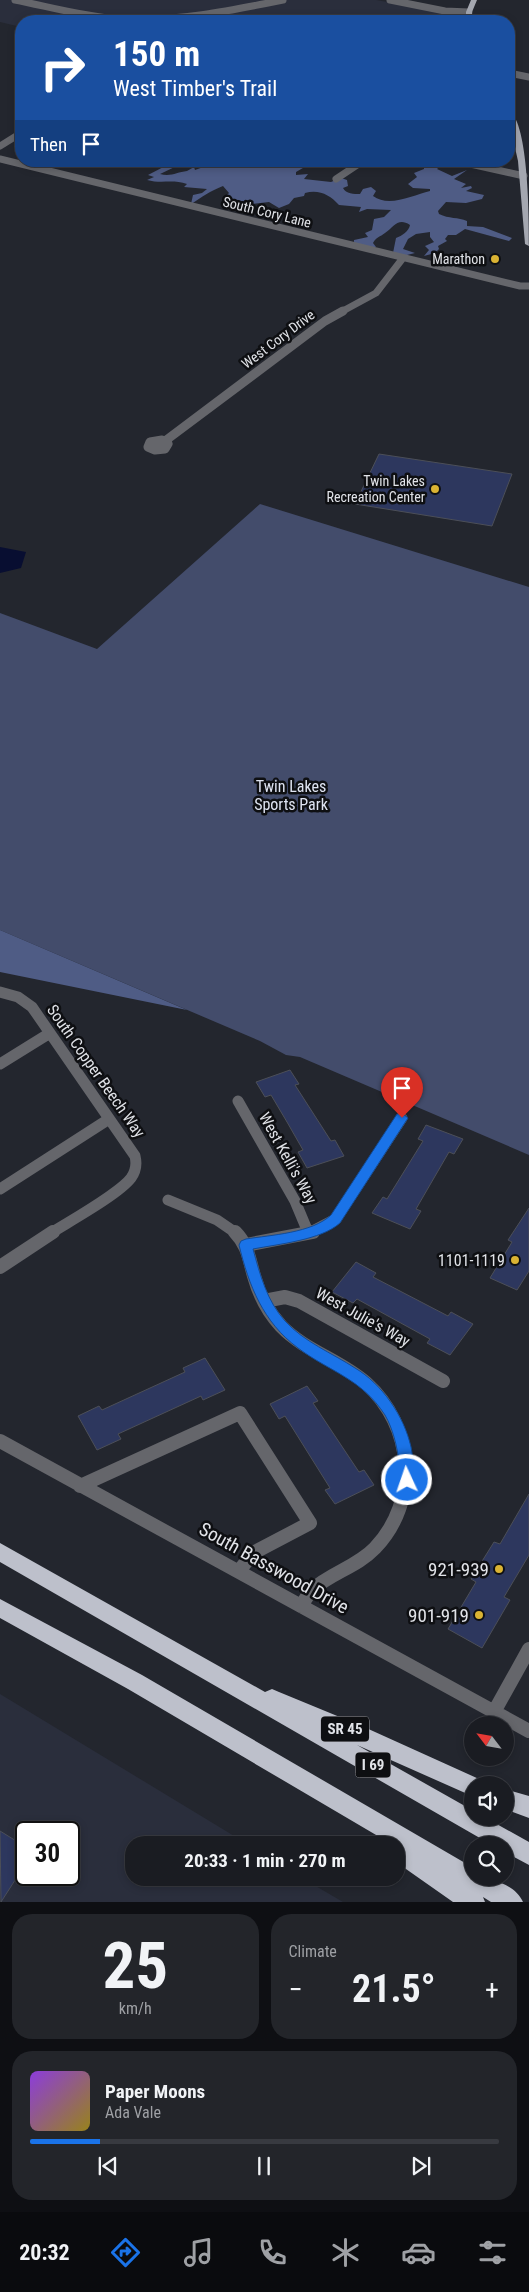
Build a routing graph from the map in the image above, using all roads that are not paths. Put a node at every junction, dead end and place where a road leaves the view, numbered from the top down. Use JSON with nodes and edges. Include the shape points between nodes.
{"nodes":[{"id":1,"x":15,"y":0,"type":"edge"},
{"id":2,"x":283,"y":0,"type":"edge"},
{"id":3,"x":390,"y":0,"type":"edge"},
{"id":4,"x":474,"y":0,"type":"edge"},
{"id":5,"x":469,"y":12,"type":"joint"},
{"id":6,"x":91,"y":15,"type":"edge"},
{"id":7,"x":205,"y":15,"type":"edge"},
{"id":8,"x":515,"y":74,"type":"edge"},
{"id":9,"x":529,"y":77,"type":"edge"},
{"id":10,"x":515,"y":133,"type":"edge"},
{"id":11,"x":15,"y":137,"type":"edge"},
{"id":12,"x":0,"y":146,"type":"edge"},
{"id":13,"x":0,"y":159,"type":"edge"},
{"id":14,"x":15,"y":163,"type":"edge"},
{"id":15,"x":33,"y":167,"type":"edge"},
{"id":16,"x":354,"y":167,"type":"edge"},
{"id":17,"x":484,"y":167,"type":"edge"},
{"id":18,"x":524,"y":176,"type":"junction"},
{"id":19,"x":336,"y":179,"type":"dead end"},
{"id":20,"x":529,"y":244,"type":"edge"},
{"id":21,"x":403,"y":258,"type":"junction"},
{"id":22,"x":529,"y":286,"type":"edge"},
{"id":23,"x":165,"y":441,"type":"dead end"},
{"id":24,"x":0,"y":992,"type":"edge"},
{"id":25,"x":50,"y":1033,"type":"junction"},
{"id":26,"x":0,"y":1064,"type":"edge"},
{"id":27,"x":238,"y":1102,"type":"dead end"},
{"id":28,"x":402,"y":1118,"type":"dead end"},
{"id":29,"x":109,"y":1119,"type":"junction"},
{"id":30,"x":0,"y":1188,"type":"edge"},
{"id":31,"x":168,"y":1200,"type":"dead end"},
{"id":32,"x":308,"y":1232,"type":"junction"},
{"id":33,"x":246,"y":1245,"type":"junction"},
{"id":34,"x":0,"y":1267,"type":"edge"},
{"id":35,"x":264,"y":1301,"type":"junction"},
{"id":36,"x":442,"y":1381,"type":"dead end"},
{"id":37,"x":0,"y":1441,"type":"edge"},
{"id":38,"x":80,"y":1486,"type":"junction"},
{"id":39,"x":0,"y":1552,"type":"edge"},
{"id":40,"x":239,"y":1571,"type":"junction"},
{"id":41,"x":302,"y":1606,"type":"junction"},
{"id":42,"x":0,"y":1608,"type":"edge"},
{"id":43,"x":529,"y":1648,"type":"edge"},
{"id":44,"x":216,"y":1676,"type":"junction"},
{"id":45,"x":494,"y":1712,"type":"junction"},
{"id":46,"x":529,"y":1731,"type":"edge"},
{"id":47,"x":464,"y":1782,"type":"edge"},
{"id":48,"x":321,"y":1791,"type":"junction"},
{"id":49,"x":514,"y":1801,"type":"edge"},
{"id":50,"x":529,"y":1807,"type":"edge"},
{"id":51,"x":381,"y":1836,"type":"edge"},
{"id":52,"x":529,"y":1854,"type":"edge"},
{"id":53,"x":405,"y":1855,"type":"edge"},
{"id":54,"x":474,"y":1902,"type":"edge"},
{"id":55,"x":512,"y":1902,"type":"edge"}],
"edges":[{"from":1,"to":6,"type":"street"},
{"from":2,"to":7,"type":"street"},
{"from":3,"to":5,"type":"street","via":[[445,11]]},
{"from":4,"to":5,"type":"main road"},
{"from":8,"to":9,"type":"street"},
{"from":10,"to":18,"type":"main road"},
{"from":11,"to":12,"type":"street"},
{"from":13,"to":14,"type":"street","name":"South Cory Lane"},
{"from":15,"to":21,"type":"street","name":"South Cory Lane"},
{"from":16,"to":19,"type":"street"},
{"from":17,"to":18,"type":"street"},
{"from":18,"to":20,"type":"main road"},
{"from":21,"to":22,"type":"street","name":"South Cory Lane"},
{"from":21,"to":23,"type":"street","name":"West Cory Drive","via":[[376,293],[327,319]]},
{"from":24,"to":25,"type":"street","name":"South Copper Beech Way","via":[[12,994],[28,1003]]},
{"from":25,"to":26,"type":"street"},
{"from":25,"to":29,"type":"street","name":"South Copper Beech Way"},
{"from":27,"to":32,"type":"street","name":"West Kelli's Way","via":[[296,1200]]},
{"from":28,"to":32,"type":"street","via":[[336,1219]]},
{"from":29,"to":30,"type":"street"},
{"from":29,"to":34,"type":"street","name":"South Copper Beech Way","via":[[134,1156],[136,1167],[130,1180]]},
{"from":31,"to":33,"type":"street","via":[[228,1226]]},
{"from":32,"to":33,"type":"street"},
{"from":33,"to":35,"type":"street","via":[[253,1275]]},
{"from":35,"to":36,"type":"street","name":"West Julie's Way","via":[[285,1297],[299,1301]]},
{"from":35,"to":41,"type":"street","via":[[273,1317],[291,1336],[352,1373],[381,1399],[401,1436],[407,1464],[404,1496],[385,1536],[360,1561],[312,1590]]},
{"from":37,"to":38,"type":"street","name":"South Basswood Drive"},
{"from":38,"to":40,"type":"street","name":"South Basswood Drive"},
{"from":38,"to":40,"type":"street","via":[[240,1413],[310,1523],[253,1553]]},
{"from":39,"to":44,"type":"highway","number":"I 69"},
{"from":40,"to":41,"type":"street","name":"South Basswood Drive"},
{"from":41,"to":45,"type":"street","name":"South Basswood Drive"},
{"from":42,"to":48,"type":"highway","via":[[135,1682]]},
{"from":43,"to":45,"type":"street"},
{"from":44,"to":47,"type":"highway","number":"SR 45"},
{"from":44,"to":52,"type":"highway","number":"I 69"},
{"from":45,"to":46,"type":"street","name":"South Basswood Drive"},
{"from":48,"to":51,"type":"highway"},
{"from":48,"to":55,"type":"highway"},
{"from":49,"to":50,"type":"highway"},
{"from":53,"to":54,"type":"highway"}]}
